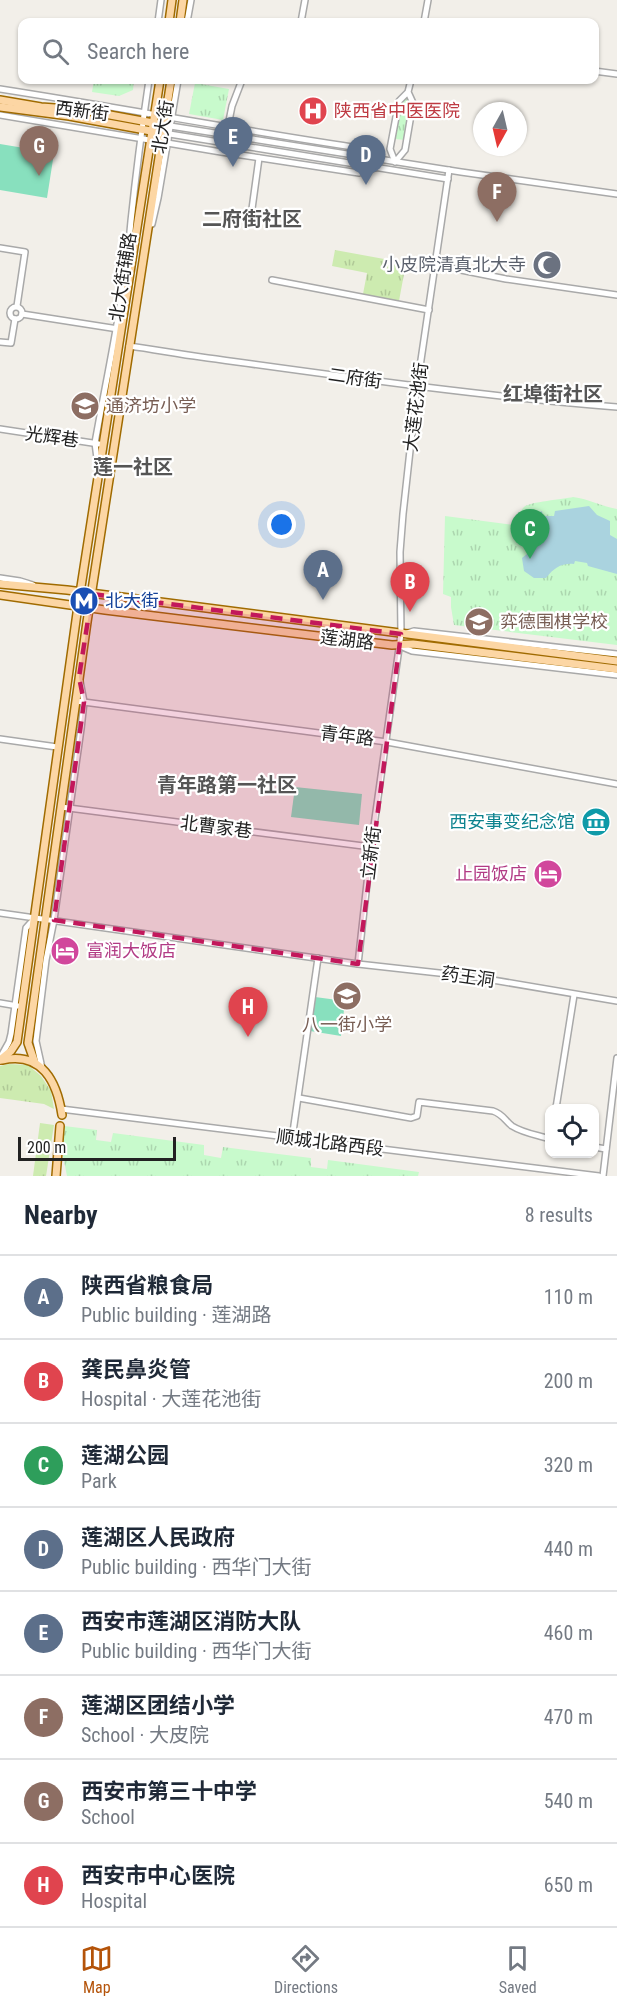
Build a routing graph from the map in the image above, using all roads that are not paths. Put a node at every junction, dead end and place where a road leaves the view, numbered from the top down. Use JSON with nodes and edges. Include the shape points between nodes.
{"nodes":[{"id":1,"x":161,"y":0,"type":"edge"},
{"id":2,"x":172,"y":0,"type":"edge"},
{"id":3,"x":183,"y":0,"type":"edge"},
{"id":4,"x":191,"y":0,"type":"edge"},
{"id":5,"x":305,"y":0,"type":"edge"},
{"id":6,"x":428,"y":0,"type":"edge"},
{"id":7,"x":159,"y":18,"type":"edge"},
{"id":8,"x":169,"y":18,"type":"edge"},
{"id":9,"x":181,"y":18,"type":"edge"},
{"id":10,"x":188,"y":18,"type":"edge"},
{"id":11,"x":302,"y":18,"type":"edge"},
{"id":12,"x":425,"y":18,"type":"edge"},
{"id":13,"x":599,"y":72,"type":"edge"},
{"id":14,"x":617,"y":74,"type":"edge"},
{"id":15,"x":148,"y":84,"type":"edge"},
{"id":16,"x":159,"y":84,"type":"edge"},
{"id":17,"x":171,"y":84,"type":"edge"},
{"id":18,"x":177,"y":84,"type":"edge"},
{"id":19,"x":240,"y":84,"type":"edge"},
{"id":20,"x":410,"y":84,"type":"edge"},
{"id":21,"x":0,"y":89,"type":"edge"},
{"id":22,"x":408,"y":92,"type":"junction"},
{"id":23,"x":0,"y":100,"type":"edge"},
{"id":24,"x":0,"y":107,"type":"edge"},
{"id":25,"x":144,"y":112,"type":"junction"},
{"id":26,"x":154,"y":114,"type":"junction"},
{"id":27,"x":0,"y":115,"type":"edge"},
{"id":28,"x":168,"y":117,"type":"junction"},
{"id":29,"x":143,"y":120,"type":"junction"},
{"id":30,"x":153,"y":123,"type":"junction"},
{"id":31,"x":167,"y":126,"type":"junction"},
{"id":32,"x":228,"y":128,"type":"junction"},
{"id":33,"x":142,"y":129,"type":"junction"},
{"id":34,"x":151,"y":131,"type":"junction"},
{"id":35,"x":166,"y":134,"type":"junction"},
{"id":36,"x":226,"y":135,"type":"junction"},
{"id":37,"x":140,"y":139,"type":"junction"},
{"id":38,"x":150,"y":140,"type":"junction"},
{"id":39,"x":164,"y":143,"type":"junction"},
{"id":40,"x":259,"y":158,"type":"junction"},
{"id":41,"x":380,"y":159,"type":"junction"},
{"id":42,"x":395,"y":162,"type":"junction"},
{"id":43,"x":378,"y":167,"type":"junction"},
{"id":44,"x":449,"y":170,"type":"junction"},
{"id":45,"x":448,"y":178,"type":"junction"},
{"id":46,"x":617,"y":194,"type":"edge"},
{"id":47,"x":228,"y":213,"type":"dead end"},
{"id":48,"x":0,"y":248,"type":"edge"},
{"id":49,"x":436,"y":266,"type":"junction"},
{"id":50,"x":272,"y":280,"type":"dead end"},
{"id":51,"x":617,"y":296,"type":"edge"},
{"id":52,"x":17,"y":306,"type":"junction"},
{"id":53,"x":0,"y":310,"type":"edge"},
{"id":54,"x":429,"y":310,"type":"junction"},
{"id":55,"x":9,"y":312,"type":"junction"},
{"id":56,"x":22,"y":314,"type":"junction"},
{"id":57,"x":15,"y":319,"type":"junction"},
{"id":58,"x":118,"y":329,"type":"junction"},
{"id":59,"x":0,"y":342,"type":"edge"},
{"id":60,"x":131,"y":346,"type":"junction"},
{"id":61,"x":417,"y":387,"type":"junction"},
{"id":62,"x":617,"y":406,"type":"edge"},
{"id":63,"x":0,"y":429,"type":"edge"},
{"id":64,"x":99,"y":444,"type":"junction"},
{"id":65,"x":0,"y":578,"type":"edge"},
{"id":66,"x":0,"y":584,"type":"edge"},
{"id":67,"x":40,"y":588,"type":"junction"},
{"id":68,"x":80,"y":592,"type":"junction"},
{"id":69,"x":0,"y":594,"type":"edge"},
{"id":70,"x":92,"y":594,"type":"junction"},
{"id":71,"x":78,"y":606,"type":"junction"},
{"id":72,"x":90,"y":608,"type":"junction"},
{"id":73,"x":401,"y":634,"type":"junction"},
{"id":74,"x":400,"y":646,"type":"junction"},
{"id":75,"x":617,"y":654,"type":"edge"},
{"id":76,"x":617,"y":661,"type":"edge"},
{"id":77,"x":617,"y":669,"type":"edge"},
{"id":78,"x":617,"y":675,"type":"edge"},
{"id":79,"x":80,"y":702,"type":"junction"},
{"id":80,"x":0,"y":739,"type":"edge"},
{"id":81,"x":387,"y":742,"type":"junction"},
{"id":82,"x":57,"y":747,"type":"junction"},
{"id":83,"x":617,"y":784,"type":"edge"},
{"id":84,"x":65,"y":807,"type":"junction"},
{"id":85,"x":371,"y":847,"type":"junction"},
{"id":86,"x":0,"y":913,"type":"edge"},
{"id":87,"x":35,"y":917,"type":"junction"},
{"id":88,"x":46,"y":919,"type":"junction"},
{"id":89,"x":54,"y":920,"type":"junction"},
{"id":90,"x":318,"y":958,"type":"junction"},
{"id":91,"x":358,"y":964,"type":"junction"},
{"id":92,"x":574,"y":995,"type":"junction"},
{"id":93,"x":617,"y":1001,"type":"edge"},
{"id":94,"x":0,"y":1003,"type":"edge"},
{"id":95,"x":18,"y":1006,"type":"junction"},
{"id":96,"x":617,"y":1058,"type":"edge"},
{"id":97,"x":0,"y":1059,"type":"edge"},
{"id":98,"x":35,"y":1063,"type":"junction"},
{"id":99,"x":42,"y":1068,"type":"junction"},
{"id":100,"x":299,"y":1098,"type":"junction"},
{"id":101,"x":557,"y":1104,"type":"edge"},
{"id":102,"x":62,"y":1112,"type":"joint"},
{"id":103,"x":60,"y":1126,"type":"dead end"},
{"id":104,"x":545,"y":1138,"type":"edge"},
{"id":105,"x":292,"y":1139,"type":"junction"},
{"id":106,"x":599,"y":1148,"type":"edge"},
{"id":107,"x":606,"y":1149,"type":"junction"},
{"id":108,"x":58,"y":1176,"type":"edge"},
{"id":109,"x":601,"y":1176,"type":"edge"}],
"edges":[{"from":1,"to":7,"type":"street"},
{"from":2,"to":8,"type":"main road"},
{"from":3,"to":9,"type":"main road"},
{"from":4,"to":10,"type":"street"},
{"from":5,"to":11,"type":"street"},
{"from":6,"to":12,"type":"street"},
{"from":13,"to":14,"type":"street"},
{"from":15,"to":25,"type":"street","name":"北大街辅路"},
{"from":16,"to":26,"type":"main road","name":"北大街"},
{"from":17,"to":28,"type":"main road","name":"北大街"},
{"from":18,"to":28,"type":"street"},
{"from":19,"to":32,"type":"street"},
{"from":20,"to":22,"type":"street"},
{"from":21,"to":25,"type":"street"},
{"from":22,"to":42,"type":"street","via":[[413,104],[405,150]]},
{"from":22,"to":42,"type":"street","via":[[399,101],[390,149]]},
{"from":23,"to":29,"type":"main road","name":"西新街"},
{"from":24,"to":33,"type":"main road","name":"西新街"},
{"from":25,"to":26,"type":"street"},
{"from":25,"to":29,"type":"street","name":"北大街辅路"},
{"from":26,"to":28,"type":"street"},
{"from":26,"to":30,"type":"main road","name":"北大街"},
{"from":27,"to":37,"type":"street"},
{"from":28,"to":31,"type":"main road","name":"北大街"},
{"from":28,"to":32,"type":"street"},
{"from":29,"to":30,"type":"main road","name":"西新街"},
{"from":29,"to":33,"type":"street","name":"北大街辅路"},
{"from":30,"to":31,"type":"main road","name":"西新街"},
{"from":30,"to":34,"type":"main road","name":"北大街"},
{"from":31,"to":35,"type":"main road","name":"北大街"},
{"from":31,"to":36,"type":"street"},
{"from":32,"to":36,"type":"street"},
{"from":32,"to":41,"type":"street","via":[[366,149]]},
{"from":33,"to":34,"type":"main road","name":"西新街"},
{"from":33,"to":37,"type":"street","name":"北大街辅路"},
{"from":34,"to":35,"type":"street","name":"西新街"},
{"from":34,"to":38,"type":"main road","name":"北大街"},
{"from":35,"to":39,"type":"main road","name":"北大街"},
{"from":35,"to":43,"type":"street","name":"西新街"},
{"from":36,"to":41,"type":"street"},
{"from":37,"to":38,"type":"street"},
{"from":37,"to":58,"type":"street","name":"北大街辅路"},
{"from":38,"to":39,"type":"street"},
{"from":38,"to":58,"type":"main road","name":"北大街"},
{"from":39,"to":40,"type":"street"},
{"from":39,"to":60,"type":"main road","name":"北大街"},
{"from":40,"to":43,"type":"street","via":[[359,173]]},
{"from":40,"to":47,"type":"street","via":[[251,216]]},
{"from":41,"to":42,"type":"street"},
{"from":42,"to":44,"type":"street"},
{"from":43,"to":45,"type":"street","name":"西新街"},
{"from":44,"to":45,"type":"street","name":"大莲花池街"},
{"from":44,"to":46,"type":"street"},
{"from":45,"to":49,"type":"street","name":"大莲花池街"},
{"from":48,"to":52,"type":"street","via":[[25,252]]},
{"from":49,"to":51,"type":"street"},
{"from":49,"to":54,"type":"street","name":"大莲花池街"},
{"from":50,"to":54,"type":"street"},
{"from":52,"to":55,"type":"street"},
{"from":52,"to":56,"type":"street"},
{"from":53,"to":55,"type":"street"},
{"from":54,"to":61,"type":"street","name":"大莲花池街"},
{"from":55,"to":57,"type":"street"},
{"from":56,"to":57,"type":"street"},
{"from":56,"to":58,"type":"street"},
{"from":57,"to":59,"type":"street","via":[[11,344]]},
{"from":58,"to":64,"type":"main road","name":"北大街"},
{"from":60,"to":61,"type":"street","name":"二府街"},
{"from":60,"to":70,"type":"main road","name":"北大街"},
{"from":61,"to":62,"type":"street","name":"二府街"},
{"from":61,"to":73,"type":"street","name":"大莲花池街","via":[[400,552]]},
{"from":63,"to":64,"type":"street","name":"光辉巷"},
{"from":64,"to":68,"type":"main road","name":"北大街","via":[[99,473]]},
{"from":65,"to":67,"type":"street"},
{"from":66,"to":67,"type":"main road","name":"莲湖路"},
{"from":67,"to":68,"type":"main road","name":"莲湖路"},
{"from":68,"to":70,"type":"main road","name":"莲湖路"},
{"from":68,"to":71,"type":"main road","name":"北大街"},
{"from":69,"to":71,"type":"main road","name":"莲湖路"},
{"from":70,"to":72,"type":"main road","name":"北大街"},
{"from":70,"to":73,"type":"main road","name":"莲湖路"},
{"from":71,"to":72,"type":"main road","name":"莲湖路"},
{"from":71,"to":82,"type":"main road","name":"北大街"},
{"from":72,"to":74,"type":"main road","name":"莲湖路"},
{"from":72,"to":79,"type":"main road","name":"北大街","via":[[79,677]]},
{"from":73,"to":74,"type":"street","name":"大莲花池街"},
{"from":73,"to":75,"type":"street","via":[[414,631]]},
{"from":73,"to":76,"type":"main road","name":"莲湖路"},
{"from":74,"to":77,"type":"main road","name":"莲湖路","via":[[413,644]]},
{"from":74,"to":78,"type":"street","via":[[412,651]]},
{"from":74,"to":81,"type":"street","name":"立新街"},
{"from":79,"to":81,"type":"street","name":"青年路"},
{"from":79,"to":84,"type":"main road","name":"北大街"},
{"from":80,"to":82,"type":"street"},
{"from":81,"to":83,"type":"street","name":"青年路"},
{"from":81,"to":85,"type":"street","name":"立新街"},
{"from":82,"to":87,"type":"main road","name":"北大街"},
{"from":84,"to":85,"type":"street","name":"北曹家巷"},
{"from":84,"to":88,"type":"main road","name":"北大街"},
{"from":84,"to":89,"type":"street"},
{"from":85,"to":91,"type":"street","name":"立新街"},
{"from":86,"to":87,"type":"street","name":"药王洞"},
{"from":87,"to":88,"type":"street","name":"药王洞"},
{"from":87,"to":95,"type":"main road","name":"北大街"},
{"from":88,"to":89,"type":"street","name":"药王洞"},
{"from":88,"to":98,"type":"main road","name":"北大街","via":[[28,1043]]},
{"from":89,"to":90,"type":"street","name":"药王洞"},
{"from":89,"to":99,"type":"street","via":[[36,1041]]},
{"from":90,"to":91,"type":"street","name":"药王洞"},
{"from":90,"to":100,"type":"street"},
{"from":91,"to":92,"type":"street","name":"药王洞","via":[[475,977]]},
{"from":92,"to":93,"type":"street","name":"药王洞"},
{"from":92,"to":101,"type":"street"},
{"from":94,"to":95,"type":"street"},
{"from":95,"to":97,"type":"main road","name":"北大街","via":[[17,1041]]},
{"from":96,"to":107,"type":"street"},
{"from":97,"to":98,"type":"main road","name":"北大街"},
{"from":98,"to":99,"type":"main road","name":"北大街"},
{"from":99,"to":102,"type":"main road","name":"北大街","via":[[51,1078]]},
{"from":100,"to":104,"type":"street","via":[[411,1118],[417,1116],[419,1102],[493,1111],[509,1124]]},
{"from":100,"to":105,"type":"street"},
{"from":102,"to":105,"type":"street","name":"顺城北路西段"},
{"from":103,"to":108,"type":"main road"},
{"from":105,"to":109,"type":"street","name":"顺城北路西段"},
{"from":106,"to":107,"type":"street"},
{"from":107,"to":109,"type":"street"}]}
